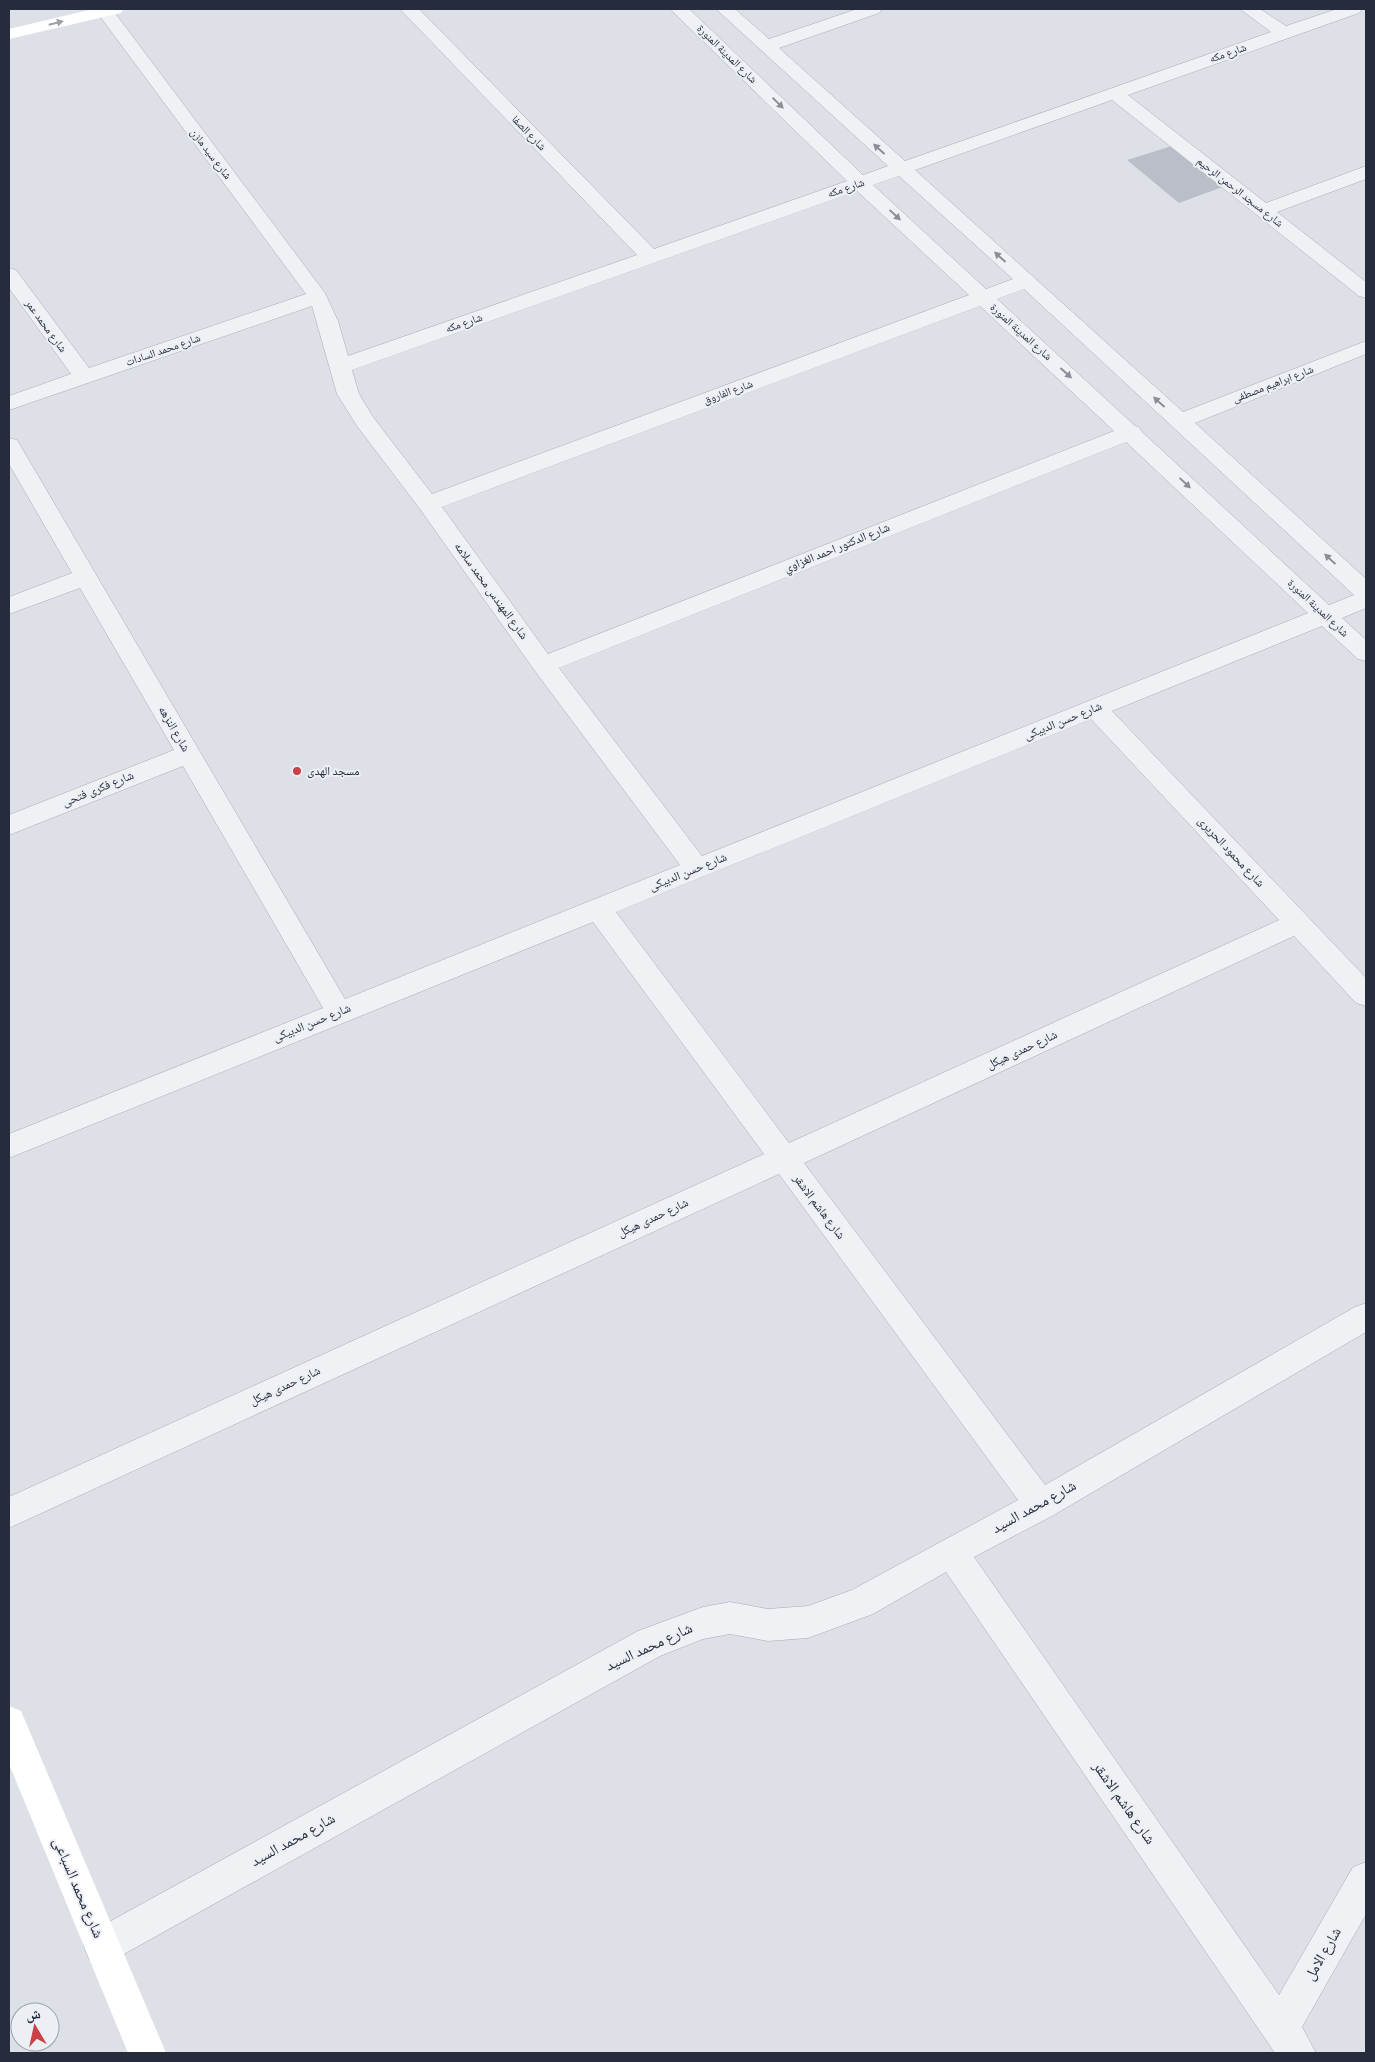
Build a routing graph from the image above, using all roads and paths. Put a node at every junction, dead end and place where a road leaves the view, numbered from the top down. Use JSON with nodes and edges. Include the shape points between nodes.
{"nodes":[{"id":1,"x":409,"y":9,"type":"edge"},
{"id":2,"x":679,"y":9,"type":"edge"},
{"id":3,"x":725,"y":9,"type":"edge"},
{"id":4,"x":873,"y":9,"type":"edge"},
{"id":5,"x":1249,"y":9,"type":"edge"},
{"id":6,"x":1353,"y":9,"type":"edge"},
{"id":7,"x":110,"y":10,"type":"edge"},
{"id":8,"x":1284,"y":33,"type":"junction"},
{"id":9,"x":9,"y":34,"type":"edge"},
{"id":10,"x":766,"y":46,"type":"junction"},
{"id":11,"x":1114,"y":93,"type":"junction"},
{"id":12,"x":901,"y":168,"type":"junction"},
{"id":13,"x":1366,"y":172,"type":"edge"},
{"id":14,"x":860,"y":183,"type":"junction"},
{"id":15,"x":1263,"y":211,"type":"junction"},
{"id":16,"x":650,"y":257,"type":"junction"},
{"id":17,"x":9,"y":274,"type":"edge"},
{"id":18,"x":1027,"y":281,"type":"junction"},
{"id":19,"x":1366,"y":292,"type":"edge"},
{"id":20,"x":318,"y":297,"type":"junction"},
{"id":21,"x":983,"y":297,"type":"junction"},
{"id":22,"x":1366,"y":347,"type":"edge"},
{"id":23,"x":339,"y":367,"type":"junction"},
{"id":24,"x":84,"y":377,"type":"junction"},
{"id":25,"x":9,"y":403,"type":"edge"},
{"id":26,"x":1180,"y":420,"type":"junction"},
{"id":27,"x":1131,"y":432,"type":"junction"},
{"id":28,"x":9,"y":446,"type":"edge"},
{"id":29,"x":428,"y":504,"type":"junction"},
{"id":30,"x":85,"y":577,"type":"junction"},
{"id":31,"x":1366,"y":592,"type":"edge"},
{"id":32,"x":1366,"y":598,"type":"edge"},
{"id":33,"x":9,"y":606,"type":"edge"},
{"id":34,"x":1325,"y":615,"type":"junction"},
{"id":35,"x":1366,"y":653,"type":"edge"},
{"id":36,"x":543,"y":665,"type":"junction"},
{"id":37,"x":1095,"y":708,"type":"junction"},
{"id":38,"x":188,"y":754,"type":"junction"},
{"id":39,"x":9,"y":825,"type":"edge"},
{"id":40,"x":697,"y":868,"type":"junction"},
{"id":41,"x":598,"y":908,"type":"junction"},
{"id":42,"x":1298,"y":923,"type":"junction"},
{"id":43,"x":1366,"y":995,"type":"edge"},
{"id":44,"x":339,"y":1012,"type":"junction"},
{"id":45,"x":9,"y":1146,"type":"edge"},
{"id":46,"x":784,"y":1158,"type":"junction"},
{"id":47,"x":1366,"y":1316,"type":"edge"},
{"id":48,"x":1041,"y":1505,"type":"junction"},
{"id":49,"x":9,"y":1512,"type":"edge"},
{"id":50,"x":951,"y":1552,"type":"junction"},
{"id":51,"x":9,"y":1722,"type":"edge"},
{"id":52,"x":1366,"y":1880,"type":"edge"},
{"id":53,"x":102,"y":1946,"type":"junction"},
{"id":54,"x":1288,"y":2041,"type":"edge"},
{"id":55,"x":147,"y":2053,"type":"edge"}],
"edges":[{"from":1,"to":16,"type":"street","name":"شارع الصفا"},
{"from":2,"to":14,"type":"street","name":"شارع المدينة المنورة","one_way":true},
{"from":3,"to":10,"type":"street"},
{"from":4,"to":10,"type":"street"},
{"from":5,"to":8,"type":"street"},
{"from":6,"to":8,"type":"street","name":"شارع مكه"},
{"from":9,"to":7,"type":"street","one_way":true},
{"from":7,"to":20,"type":"street","name":"شارع سيد مازن"},
{"from":8,"to":11,"type":"street","name":"شارع مكه"},
{"from":12,"to":10,"type":"street","one_way":true},
{"from":11,"to":12,"type":"street","name":"شارع مكه"},
{"from":11,"to":15,"type":"street","name":"شارع مسجد الرحمن الرحيم"},
{"from":12,"to":14,"type":"street","name":"شارع مكه"},
{"from":18,"to":12,"type":"street","one_way":true},
{"from":13,"to":15,"type":"street"},
{"from":14,"to":16,"type":"street","name":"شارع مكه"},
{"from":14,"to":21,"type":"street","name":"شارع المدينة المنورة","one_way":true},
{"from":15,"to":19,"type":"street","name":"شارع مسجد الرحمن الرحيم"},
{"from":16,"to":23,"type":"street","name":"شارع مكه"},
{"from":17,"to":24,"type":"street","name":"شارع محمد عمر"},
{"from":18,"to":21,"type":"street","name":"شارع الفاروق"},
{"from":26,"to":18,"type":"street","one_way":true},
{"from":20,"to":23,"type":"street","name":"شارع المهندس محمد سلامه"},
{"from":20,"to":24,"type":"street","name":"شارع محمد السادات"},
{"from":21,"to":27,"type":"street","name":"شارع المدينة المنورة","one_way":true},
{"from":21,"to":29,"type":"street","name":"شارع الفاروق"},
{"from":22,"to":26,"type":"street","name":"شارع ابراهيم مصطفى"},
{"from":23,"to":29,"type":"street","name":"شارع المهندس محمد سلامه","via":[[348,394],[365,421]]},
{"from":24,"to":25,"type":"street","name":"شارع محمد السادات"},
{"from":31,"to":26,"type":"street","one_way":true},
{"from":27,"to":34,"type":"street","name":"شارع المدينة المنورة","one_way":true},
{"from":27,"to":36,"type":"street","name":"شارع الدكتور احمد الغزاوي"},
{"from":28,"to":30,"type":"street","name":"شارع النزهه"},
{"from":29,"to":36,"type":"street","name":"شارع المهندس محمد سلامه"},
{"from":30,"to":33,"type":"street"},
{"from":30,"to":38,"type":"street","name":"شارع النزهه"},
{"from":32,"to":34,"type":"street","name":"شارع حسن الدبيكى"},
{"from":34,"to":35,"type":"street","name":"شارع المدينة المنورة"},
{"from":34,"to":37,"type":"street","name":"شارع حسن الدبيكى"},
{"from":36,"to":40,"type":"street","name":"شارع المهندس محمد سلامه"},
{"from":37,"to":40,"type":"street","name":"شارع حسن الدبيكى"},
{"from":37,"to":42,"type":"street","name":"شارع محمود الحريرى"},
{"from":38,"to":39,"type":"street","name":"شارع فكرى فتحى"},
{"from":38,"to":44,"type":"street","name":"شارع النزهه"},
{"from":40,"to":41,"type":"street","name":"شارع حسن الدبيكى"},
{"from":41,"to":44,"type":"street","name":"شارع حسن الدبيكى"},
{"from":41,"to":46,"type":"street","name":"شارع هاشم الاشقر"},
{"from":42,"to":43,"type":"street","name":"شارع محمود الحريرى"},
{"from":42,"to":46,"type":"street","name":"شارع حمدى هيكل"},
{"from":44,"to":45,"type":"street","name":"شارع حسن الدبيكى"},
{"from":46,"to":48,"type":"street","name":"شارع هاشم الاشقر"},
{"from":46,"to":49,"type":"street","name":"شارع حمدى هيكل"},
{"from":47,"to":48,"type":"street","name":"شارع محمد السيد"},
{"from":48,"to":50,"type":"street","name":"شارع محمد السيد"},
{"from":50,"to":53,"type":"street","name":"شارع محمد السيد","via":[[861,1603],[808,1622],[768,1625],[730,1618],[702,1623],[650,1643]]},
{"from":50,"to":54,"type":"street","name":"شارع هاشم الاشقر"},
{"from":51,"to":53,"type":"street","name":"شارع محمد السباعى"},
{"from":52,"to":54,"type":"street","name":"شارع الامل"},
{"from":53,"to":55,"type":"street","name":"شارع محمد السباعى"}]}
